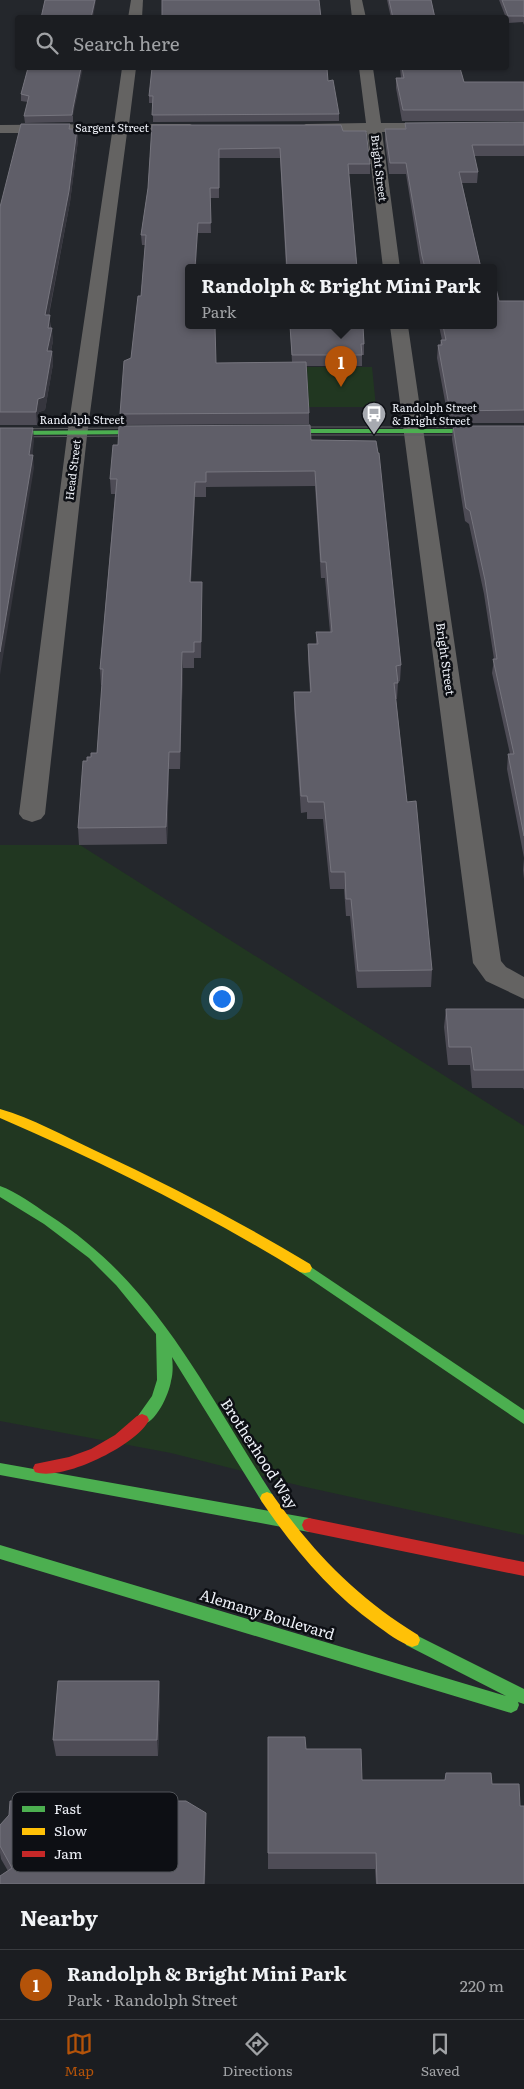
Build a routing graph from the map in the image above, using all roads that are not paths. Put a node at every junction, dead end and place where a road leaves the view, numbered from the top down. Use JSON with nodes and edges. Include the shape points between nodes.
{"nodes":[{"id":1,"x":137,"y":0,"type":"edge"},
{"id":2,"x":356,"y":0,"type":"edge"},
{"id":3,"x":135,"y":15,"type":"edge"},
{"id":4,"x":358,"y":15,"type":"edge"},
{"id":5,"x":128,"y":70,"type":"edge"},
{"id":6,"x":366,"y":70,"type":"edge"},
{"id":7,"x":455,"y":127,"type":"edge"},
{"id":8,"x":0,"y":128,"type":"edge"},
{"id":9,"x":121,"y":128,"type":"junction"},
{"id":10,"x":208,"y":128,"type":"edge"},
{"id":11,"x":295,"y":128,"type":"edge"},
{"id":12,"x":374,"y":128,"type":"junction"},
{"id":13,"x":391,"y":264,"type":"edge"},
{"id":14,"x":399,"y":329,"type":"edge"},
{"id":15,"x":524,"y":430,"type":"edge"},
{"id":16,"x":412,"y":431,"type":"junction"},
{"id":17,"x":77,"y":432,"type":"junction"},
{"id":18,"x":166,"y":432,"type":"edge"},
{"id":19,"x":265,"y":432,"type":"edge"},
{"id":20,"x":0,"y":433,"type":"edge"},
{"id":21,"x":32,"y":814,"type":"dead end"},
{"id":22,"x":517,"y":986,"type":"edge"},
{"id":23,"x":0,"y":1113,"type":"edge"},
{"id":24,"x":0,"y":1191,"type":"edge"},
{"id":25,"x":163,"y":1333,"type":"junction"},
{"id":26,"x":524,"y":1418,"type":"edge"},
{"id":27,"x":5,"y":1470,"type":"edge"},
{"id":28,"x":282,"y":1519,"type":"junction"},
{"id":29,"x":0,"y":1552,"type":"edge"},
{"id":30,"x":524,"y":1569,"type":"edge"},
{"id":31,"x":524,"y":1697,"type":"edge"},
{"id":32,"x":524,"y":1709,"type":"edge"}],
"edges":[{"from":1,"to":3,"type":"street"},
{"from":2,"to":4,"type":"street"},
{"from":5,"to":9,"type":"street","name":"Head Street"},
{"from":6,"to":12,"type":"street","name":"Bright Street"},
{"from":7,"to":12,"type":"street"},
{"from":8,"to":9,"type":"street","name":"Sargent Street"},
{"from":9,"to":10,"type":"street","name":"Sargent Street"},
{"from":9,"to":17,"type":"street","name":"Head Street"},
{"from":11,"to":12,"type":"street"},
{"from":12,"to":13,"type":"street","name":"Bright Street"},
{"from":14,"to":16,"type":"street","name":"Bright Street"},
{"from":15,"to":16,"type":"main road"},
{"from":16,"to":19,"type":"main road"},
{"from":16,"to":22,"type":"street","name":"Bright Street","via":[[487,963],[496,974]]},
{"from":17,"to":18,"type":"main road","name":"Randolph Street"},
{"from":17,"to":20,"type":"main road","name":"Randolph Street"},
{"from":17,"to":21,"type":"street","name":"Head Street"},
{"from":23,"to":26,"type":"main road","via":[[72,1143],[231,1224],[306,1269]]},
{"from":24,"to":25,"type":"main road","name":"Brotherhood Way","via":[[72,1236],[106,1265]]},
{"from":25,"to":27,"type":"main road","via":[[166,1380],[154,1406],[116,1446],[92,1458],[63,1466]]},
{"from":25,"to":28,"type":"main road","name":"Brotherhood Way"},
{"from":27,"to":28,"type":"main road"},
{"from":28,"to":30,"type":"main road"},
{"from":28,"to":31,"type":"main road","name":"Brotherhood Way","via":[[340,1588],[380,1621],[424,1648]]},
{"from":29,"to":32,"type":"main road","name":"Alemany Boulevard"}]}
